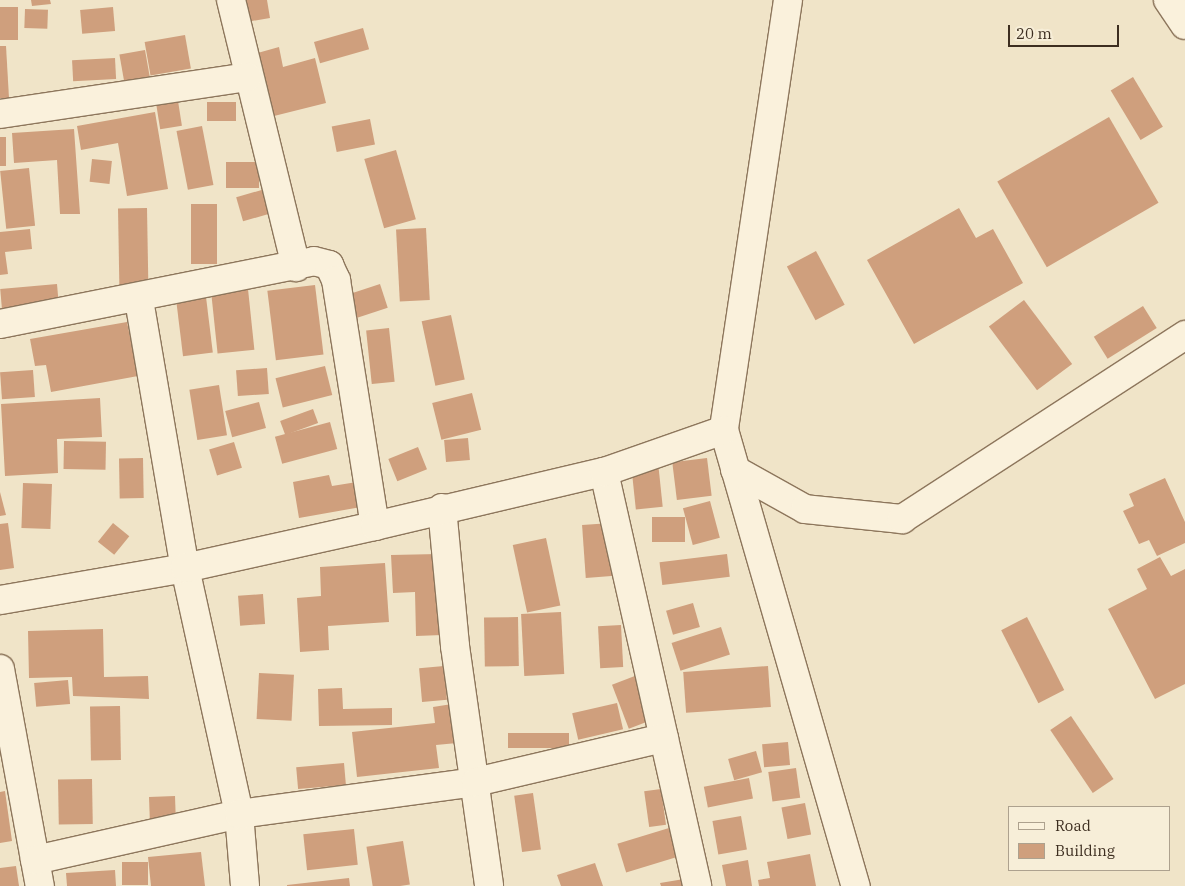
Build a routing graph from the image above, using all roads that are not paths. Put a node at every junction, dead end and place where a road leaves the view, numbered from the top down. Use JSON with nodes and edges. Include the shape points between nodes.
{"nodes":[{"id":1,"x":231,"y":0,"type":"edge"},
{"id":2,"x":788,"y":0,"type":"edge"},
{"id":3,"x":1168,"y":0,"type":"edge"},
{"id":4,"x":1185,"y":25,"type":"edge"},
{"id":5,"x":247,"y":77,"type":"junction"},
{"id":6,"x":0,"y":114,"type":"edge"},
{"id":7,"x":296,"y":267,"type":"junction"},
{"id":8,"x":139,"y":300,"type":"junction"},
{"id":9,"x":0,"y":324,"type":"edge"},
{"id":10,"x":1185,"y":335,"type":"edge"},
{"id":11,"x":724,"y":430,"type":"junction"},
{"id":12,"x":735,"y":470,"type":"junction"},
{"id":13,"x":604,"y":472,"type":"junction"},
{"id":14,"x":442,"y":508,"type":"junction"},
{"id":15,"x":375,"y":526,"type":"junction"},
{"id":16,"x":185,"y":568,"type":"junction"},
{"id":17,"x":0,"y":600,"type":"edge"},
{"id":18,"x":0,"y":669,"type":"edge"},
{"id":19,"x":664,"y":738,"type":"junction"},
{"id":20,"x":476,"y":782,"type":"junction"},
{"id":21,"x":239,"y":814,"type":"junction"},
{"id":22,"x":38,"y":873,"type":"edge"},
{"id":23,"x":245,"y":886,"type":"edge"},
{"id":24,"x":489,"y":886,"type":"edge"},
{"id":25,"x":697,"y":886,"type":"edge"},
{"id":26,"x":856,"y":886,"type":"edge"}],
"edges":[{"from":1,"to":5,"type":"street"},
{"from":2,"to":11,"type":"street"},
{"from":3,"to":4,"type":"street"},
{"from":5,"to":6,"type":"street"},
{"from":5,"to":7,"type":"street"},
{"from":7,"to":8,"type":"street"},
{"from":7,"to":15,"type":"street","via":[[314,262],[329,265],[336,280]]},
{"from":8,"to":9,"type":"street"},
{"from":8,"to":16,"type":"street"},
{"from":10,"to":12,"type":"street","via":[[902,518],[805,509]]},
{"from":11,"to":12,"type":"street"},
{"from":11,"to":13,"type":"street"},
{"from":12,"to":26,"type":"street"},
{"from":13,"to":14,"type":"street"},
{"from":13,"to":19,"type":"street"},
{"from":14,"to":15,"type":"street"},
{"from":14,"to":20,"type":"street","via":[[455,646]]},
{"from":15,"to":16,"type":"street"},
{"from":16,"to":17,"type":"street"},
{"from":16,"to":21,"type":"street"},
{"from":18,"to":22,"type":"street"},
{"from":19,"to":20,"type":"street"},
{"from":19,"to":25,"type":"street"},
{"from":20,"to":21,"type":"street"},
{"from":20,"to":24,"type":"street"},
{"from":21,"to":22,"type":"street"},
{"from":21,"to":23,"type":"street"}]}
